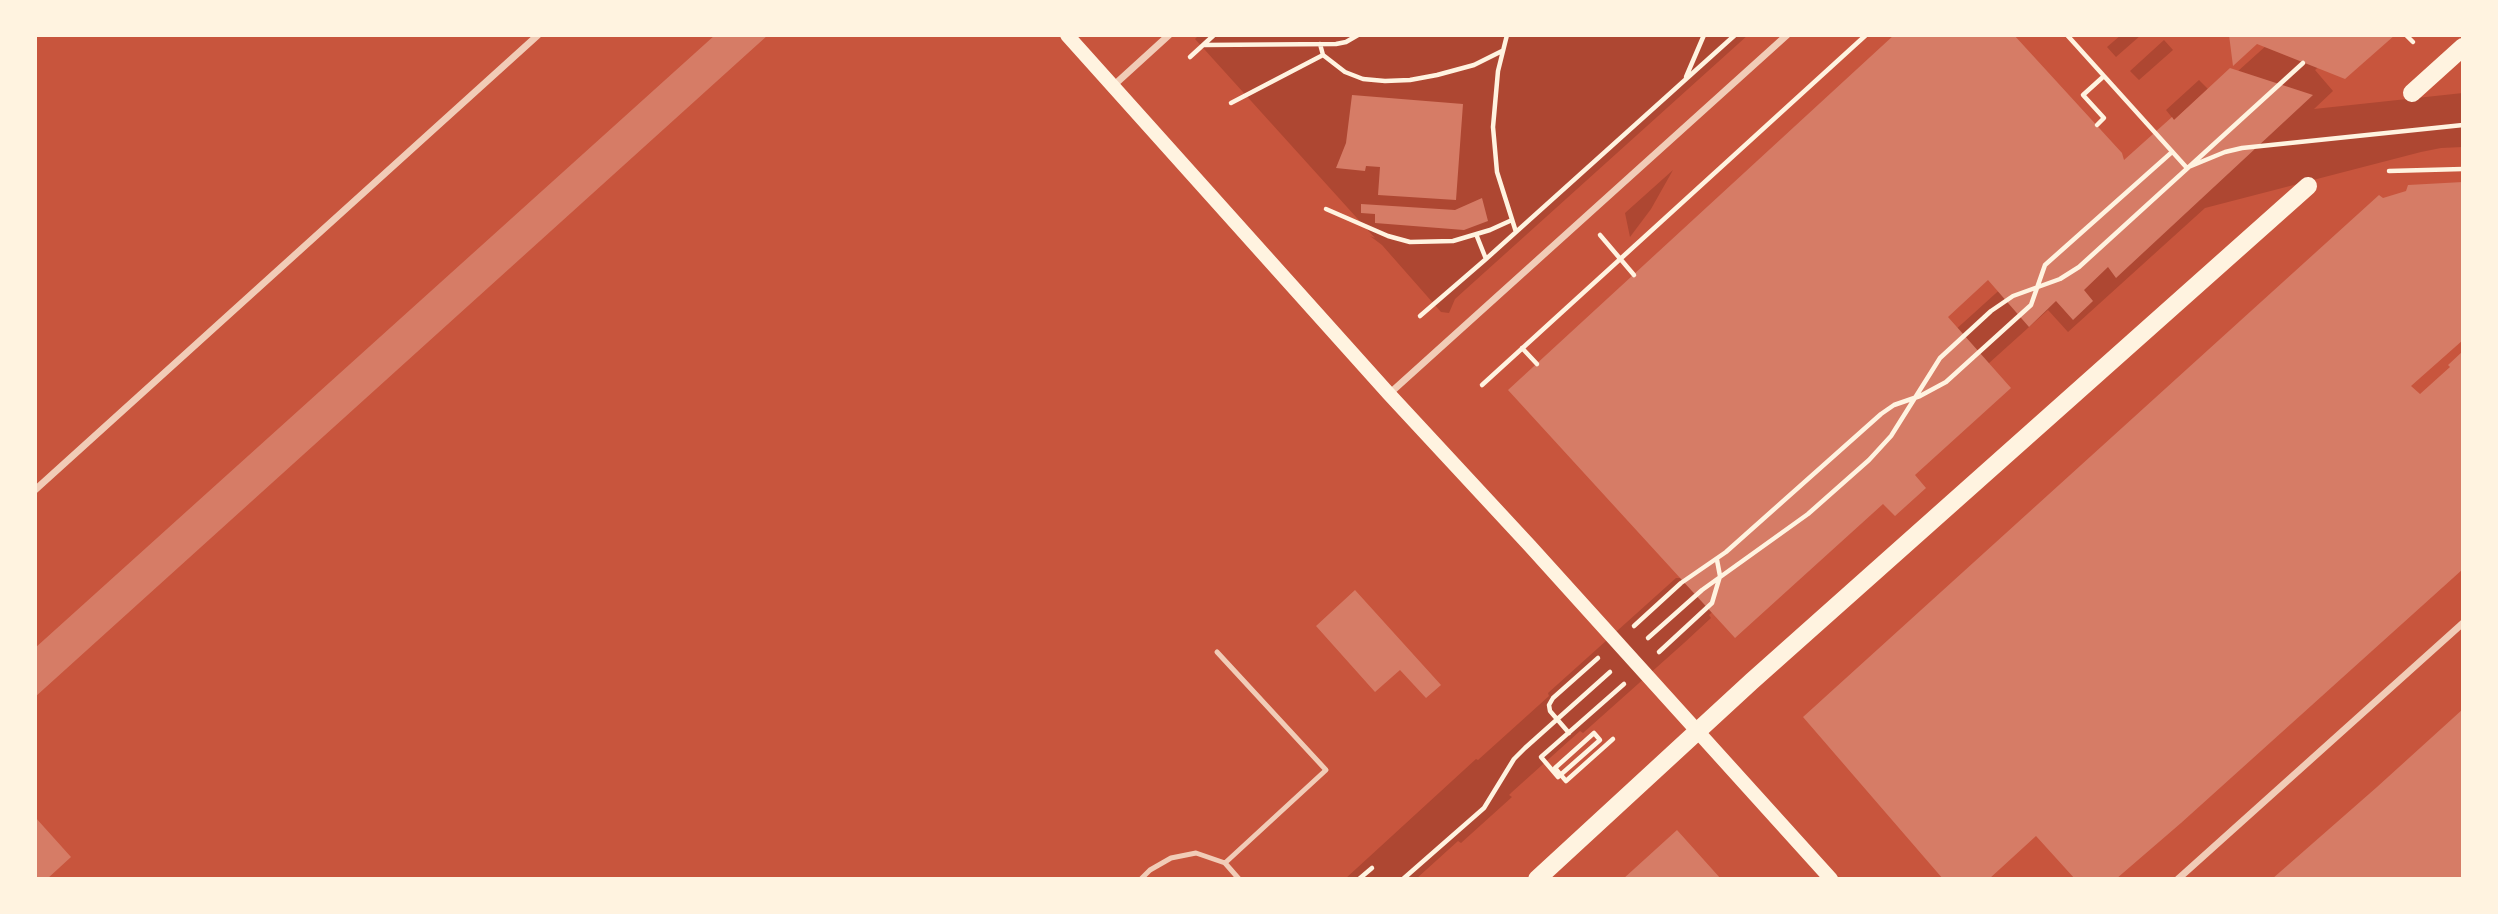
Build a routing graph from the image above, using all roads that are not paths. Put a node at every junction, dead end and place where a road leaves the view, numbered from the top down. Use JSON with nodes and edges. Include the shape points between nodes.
{"nodes":[{"id":1,"x":538,"y":35,"type":"edge"},
{"id":2,"x":1067,"y":35,"type":"edge"},
{"id":3,"x":1169,"y":35,"type":"edge"},
{"id":4,"x":1787,"y":35,"type":"edge"},
{"id":5,"x":2463,"y":47,"type":"edge"},
{"id":6,"x":1113,"y":86,"type":"junction"},
{"id":7,"x":2412,"y":93,"type":"dead end"},
{"id":8,"x":2308,"y":186,"type":"dead end"},
{"id":9,"x":1389,"y":394,"type":"junction"},
{"id":10,"x":35,"y":490,"type":"edge"},
{"id":11,"x":2463,"y":623,"type":"edge"},
{"id":12,"x":1217,"y":652,"type":"dead end"},
{"id":13,"x":1699,"y":731,"type":"junction"},
{"id":14,"x":1225,"y":863,"type":"junction"},
{"id":15,"x":1141,"y":879,"type":"edge"},
{"id":16,"x":1240,"y":879,"type":"edge"},
{"id":17,"x":1537,"y":879,"type":"edge"},
{"id":18,"x":1831,"y":879,"type":"edge"},
{"id":19,"x":2178,"y":879,"type":"edge"}],
"edges":[{"from":1,"to":10,"type":"street"},
{"from":2,"to":6,"type":"main road"},
{"from":3,"to":6,"type":"street"},
{"from":4,"to":9,"type":"street"},
{"from":5,"to":7,"type":"main road"},
{"from":6,"to":9,"type":"main road"},
{"from":8,"to":13,"type":"main road"},
{"from":9,"to":13,"type":"main road"},
{"from":11,"to":19,"type":"street"},
{"from":12,"to":14,"type":"lane","via":[[1326,770]]},
{"from":13,"to":17,"type":"main road"},
{"from":13,"to":18,"type":"main road"},
{"from":14,"to":15,"type":"lane","via":[[1196,853],[1171,858]]},
{"from":14,"to":16,"type":"lane"}]}
